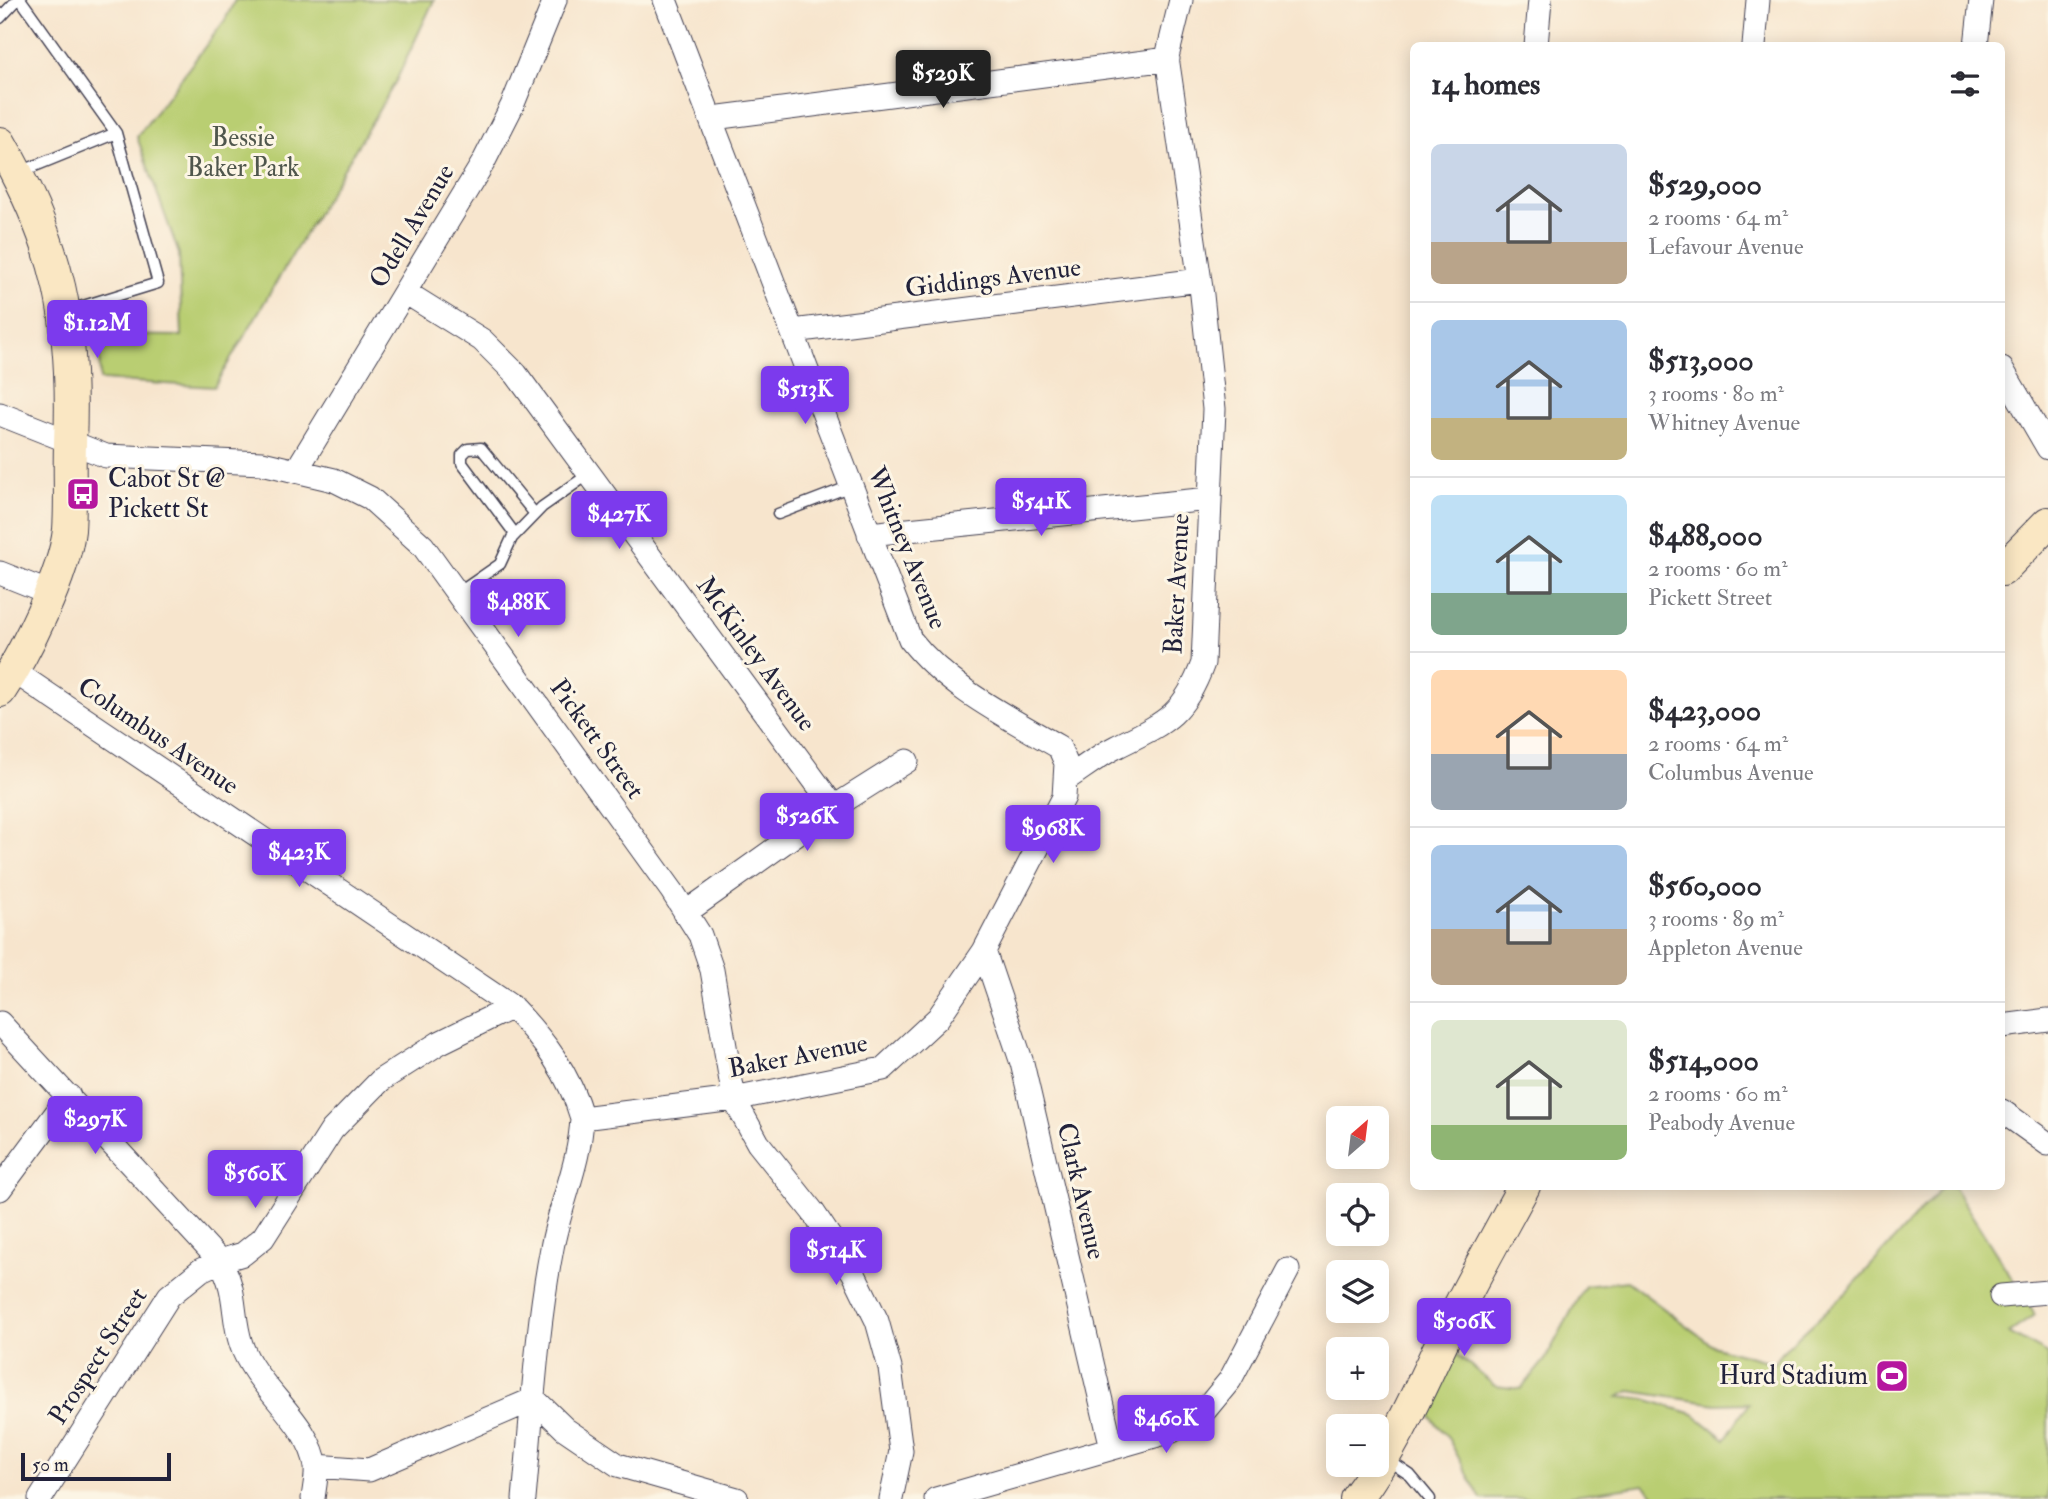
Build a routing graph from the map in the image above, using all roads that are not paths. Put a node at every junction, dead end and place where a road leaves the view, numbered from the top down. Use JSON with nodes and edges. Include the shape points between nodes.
{"nodes":[{"id":1,"x":19,"y":0,"type":"edge"},
{"id":2,"x":555,"y":0,"type":"edge"},
{"id":3,"x":665,"y":0,"type":"edge"},
{"id":4,"x":1181,"y":0,"type":"edge"},
{"id":5,"x":1540,"y":0,"type":"edge"},
{"id":6,"x":1758,"y":0,"type":"edge"},
{"id":7,"x":1981,"y":0,"type":"edge"},
{"id":8,"x":0,"y":18,"type":"edge"},
{"id":9,"x":1536,"y":42,"type":"edge"},
{"id":10,"x":1754,"y":42,"type":"edge"},
{"id":11,"x":1976,"y":42,"type":"edge"},
{"id":12,"x":1168,"y":59,"type":"junction"},
{"id":13,"x":713,"y":118,"type":"junction"},
{"id":14,"x":116,"y":133,"type":"junction"},
{"id":15,"x":0,"y":143,"type":"edge"},
{"id":16,"x":17,"y":173,"type":"junction"},
{"id":17,"x":1200,"y":280,"type":"junction"},
{"id":18,"x":405,"y":292,"type":"junction"},
{"id":19,"x":65,"y":311,"type":"junction"},
{"id":20,"x":793,"y":331,"type":"junction"},
{"id":21,"x":2005,"y":374,"type":"edge"},
{"id":22,"x":0,"y":414,"type":"edge"},
{"id":23,"x":70,"y":442,"type":"junction"},
{"id":24,"x":2048,"y":448,"type":"edge"},
{"id":25,"x":296,"y":471,"type":"junction"},
{"id":26,"x":589,"y":474,"type":"junction"},
{"id":27,"x":851,"y":486,"type":"junction"},
{"id":28,"x":1209,"y":499,"type":"junction"},
{"id":29,"x":535,"y":514,"type":"junction"},
{"id":30,"x":778,"y":514,"type":"dead end"},
{"id":31,"x":2048,"y":523,"type":"edge"},
{"id":32,"x":515,"y":534,"type":"junction"},
{"id":33,"x":869,"y":534,"type":"junction"},
{"id":34,"x":2005,"y":567,"type":"edge"},
{"id":35,"x":0,"y":573,"type":"edge"},
{"id":36,"x":50,"y":593,"type":"junction"},
{"id":37,"x":458,"y":593,"type":"junction"},
{"id":38,"x":6,"y":681,"type":"edge"},
{"id":39,"x":908,"y":761,"type":"dead end"},
{"id":40,"x":1065,"y":780,"type":"junction"},
{"id":41,"x":834,"y":807,"type":"junction"},
{"id":42,"x":685,"y":913,"type":"junction"},
{"id":43,"x":984,"y":951,"type":"junction"},
{"id":44,"x":512,"y":1007,"type":"junction"},
{"id":45,"x":2048,"y":1020,"type":"edge"},
{"id":46,"x":0,"y":1023,"type":"edge"},
{"id":47,"x":2005,"y":1026,"type":"edge"},
{"id":48,"x":69,"y":1096,"type":"junction"},
{"id":49,"x":734,"y":1098,"type":"junction"},
{"id":50,"x":2005,"y":1113,"type":"edge"},
{"id":51,"x":582,"y":1118,"type":"junction"},
{"id":52,"x":2048,"y":1144,"type":"edge"},
{"id":53,"x":0,"y":1189,"type":"edge"},
{"id":54,"x":1522,"y":1190,"type":"edge"},
{"id":55,"x":220,"y":1261,"type":"junction"},
{"id":56,"x":1288,"y":1270,"type":"dead end"},
{"id":57,"x":2048,"y":1292,"type":"edge"},
{"id":58,"x":2001,"y":1296,"type":"dead end"},
{"id":59,"x":534,"y":1399,"type":"junction"},
{"id":60,"x":1112,"y":1448,"type":"junction"},
{"id":61,"x":1389,"y":1452,"type":"edge"},
{"id":62,"x":1389,"y":1460,"type":"edge"},
{"id":63,"x":316,"y":1466,"type":"junction"},
{"id":64,"x":1372,"y":1477,"type":"edge"},
{"id":65,"x":40,"y":1499,"type":"edge"},
{"id":66,"x":313,"y":1499,"type":"edge"},
{"id":67,"x":524,"y":1499,"type":"edge"},
{"id":68,"x":737,"y":1499,"type":"edge"},
{"id":69,"x":891,"y":1499,"type":"edge"},
{"id":70,"x":936,"y":1499,"type":"edge"},
{"id":71,"x":1356,"y":1499,"type":"edge"},
{"id":72,"x":1430,"y":1499,"type":"edge"}],
"edges":[{"from":1,"to":8,"type":"lane"},
{"from":1,"to":14,"type":"lane"},
{"from":2,"to":18,"type":"street","name":"Odell Avenue","via":[[512,106]]},
{"from":3,"to":13,"type":"street","name":"Whitney Avenue"},
{"from":4,"to":12,"type":"street","name":"Baker Avenue"},
{"from":5,"to":9,"type":"street"},
{"from":6,"to":10,"type":"street"},
{"from":7,"to":11,"type":"street"},
{"from":12,"to":13,"type":"street"},
{"from":12,"to":17,"type":"street","name":"Baker Avenue"},
{"from":13,"to":20,"type":"street","name":"Whitney Avenue"},
{"from":14,"to":16,"type":"lane"},
{"from":14,"to":19,"type":"lane","via":[[158,283]]},
{"from":15,"to":16,"type":"main road"},
{"from":16,"to":19,"type":"main road","via":[[59,274]]},
{"from":17,"to":20,"type":"street","name":"Giddings Avenue"},
{"from":17,"to":28,"type":"street","name":"Baker Avenue","via":[[1214,409]]},
{"from":18,"to":25,"type":"street","name":"Odell Avenue"},
{"from":18,"to":26,"type":"street","name":"McKinley Avenue","via":[[499,354]]},
{"from":19,"to":23,"type":"main road","via":[[71,342]]},
{"from":20,"to":27,"type":"street","name":"Whitney Avenue"},
{"from":21,"to":24,"type":"street"},
{"from":22,"to":23,"type":"street","name":"Pickett Street"},
{"from":23,"to":25,"type":"street","name":"Pickett Street","via":[[106,456],[262,463]]},
{"from":23,"to":36,"type":"main road","via":[[68,531]]},
{"from":25,"to":37,"type":"street","name":"Pickett Street","via":[[334,480],[370,498],[424,546]]},
{"from":26,"to":29,"type":"lane"},
{"from":26,"to":41,"type":"street","name":"McKinley Avenue"},
{"from":27,"to":30,"type":"lane"},
{"from":27,"to":33,"type":"street","name":"Whitney Avenue"},
{"from":28,"to":33,"type":"street"},
{"from":28,"to":40,"type":"street","name":"Baker Avenue","via":[[1203,663],[1192,692],[1173,716]]},
{"from":29,"to":32,"type":"lane"},
{"from":29,"to":32,"type":"lane","via":[[481,448],[468,449],[462,463]]},
{"from":31,"to":34,"type":"main road"},
{"from":32,"to":37,"type":"lane","via":[[500,564]]},
{"from":33,"to":40,"type":"street","name":"Whitney Avenue","via":[[910,639],[929,663],[966,692],[1059,747],[1066,763]]},
{"from":35,"to":36,"type":"street"},
{"from":36,"to":38,"type":"main road"},
{"from":37,"to":42,"type":"street","name":"Pickett Street"},
{"from":38,"to":44,"type":"street","name":"Columbus Avenue"},
{"from":39,"to":41,"type":"street"},
{"from":40,"to":43,"type":"street","name":"Baker Avenue","via":[[1064,797]]},
{"from":41,"to":42,"type":"street"},
{"from":42,"to":49,"type":"street","name":"Pickett Street","via":[[700,934],[712,970]]},
{"from":43,"to":49,"type":"street","name":"Baker Avenue","via":[[938,1018],[883,1069]]},
{"from":43,"to":60,"type":"street","name":"Clark Avenue","via":[[1022,1063]]},
{"from":44,"to":51,"type":"street","name":"Columbus Avenue","via":[[545,1041],[565,1074]]},
{"from":44,"to":55,"type":"street","name":"Prospect Street","via":[[439,1043],[381,1080],[332,1130],[263,1238],[243,1254]]},
{"from":45,"to":47,"type":"street"},
{"from":46,"to":48,"type":"street"},
{"from":48,"to":53,"type":"street"},
{"from":48,"to":55,"type":"street"},
{"from":49,"to":51,"type":"street","name":"Baker Avenue"},
{"from":49,"to":69,"type":"street","name":"Pickett Street","via":[[758,1143],[853,1272],[877,1321],[890,1368],[901,1451]]},
{"from":50,"to":52,"type":"street"},
{"from":51,"to":59,"type":"street","via":[[581,1142],[552,1246]]},
{"from":54,"to":61,"type":"main road"},
{"from":55,"to":63,"type":"street","via":[[232,1281],[241,1343],[254,1370],[307,1441]]},
{"from":55,"to":65,"type":"street","name":"Prospect Street","via":[[169,1296]]},
{"from":56,"to":60,"type":"street","via":[[1230,1380],[1213,1402],[1172,1431]]},
{"from":57,"to":58,"type":"street"},
{"from":59,"to":63,"type":"street","via":[[369,1470]]},
{"from":59,"to":67,"type":"street"},
{"from":59,"to":68,"type":"street","via":[[565,1429],[618,1465]]},
{"from":60,"to":70,"type":"street"},
{"from":62,"to":72,"type":"lane","via":[[1410,1475]]},
{"from":63,"to":66,"type":"street"},
{"from":64,"to":71,"type":"main road"}]}
